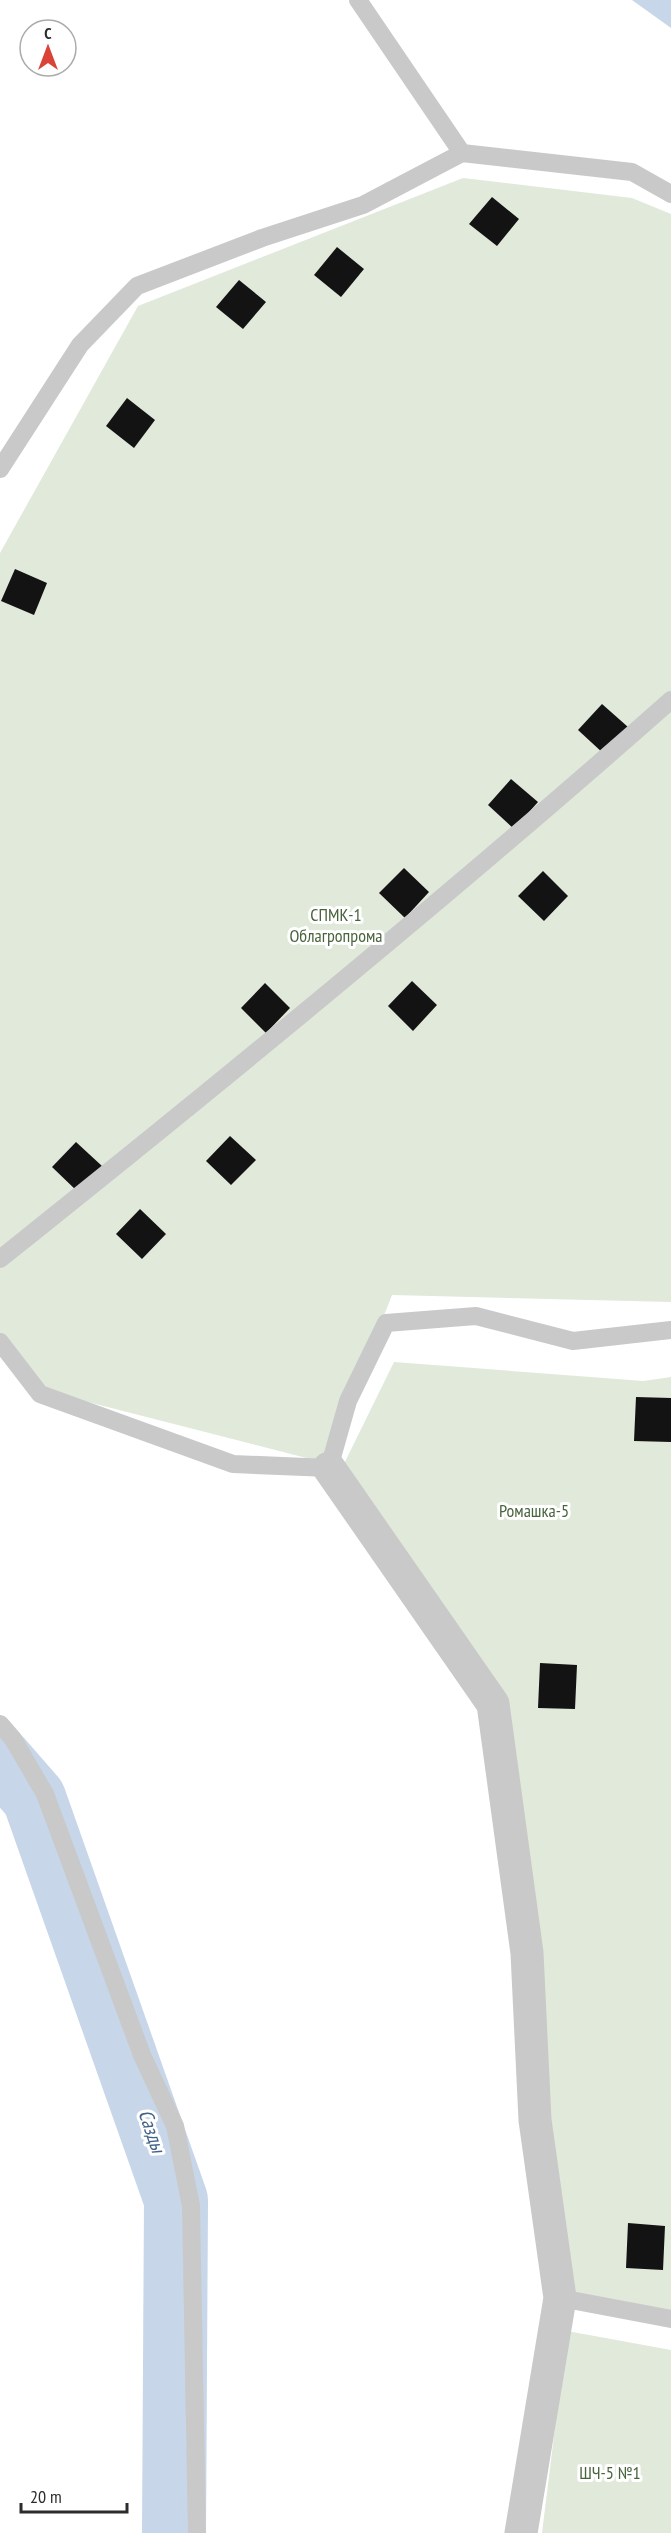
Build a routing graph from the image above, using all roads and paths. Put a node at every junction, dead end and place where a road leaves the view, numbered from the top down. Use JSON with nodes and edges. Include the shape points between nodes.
{"nodes":[{"id":1,"x":358,"y":0,"type":"edge"},
{"id":2,"x":462,"y":153,"type":"junction"},
{"id":3,"x":671,"y":194,"type":"edge"},
{"id":4,"x":0,"y":469,"type":"edge"},
{"id":5,"x":671,"y":700,"type":"edge"},
{"id":6,"x":0,"y":1259,"type":"edge"},
{"id":7,"x":671,"y":1330,"type":"edge"},
{"id":8,"x":0,"y":1342,"type":"edge"},
{"id":9,"x":329,"y":1468,"type":"junction"},
{"id":10,"x":0,"y":1724,"type":"edge"},
{"id":11,"x":560,"y":2298,"type":"junction"},
{"id":12,"x":671,"y":2319,"type":"edge"},
{"id":13,"x":197,"y":2533,"type":"edge"},
{"id":14,"x":521,"y":2533,"type":"edge"}],
"edges":[{"from":1,"to":2,"type":"lane"},
{"from":2,"to":3,"type":"lane","via":[[632,172]]},
{"from":2,"to":4,"type":"lane","via":[[363,204],[137,286],[80,345]]},
{"from":5,"to":6,"type":"lane","via":[[526,828]]},
{"from":7,"to":9,"type":"lane","via":[[573,1341],[476,1316],[386,1323],[348,1401]]},
{"from":8,"to":9,"type":"lane","via":[[40,1394],[233,1464]]},
{"from":9,"to":11,"type":"street","via":[[493,1704],[527,1953],[535,2120]]},
{"from":10,"to":13,"type":"lane","via":[[45,1794],[142,2055],[175,2126],[191,2206]]},
{"from":11,"to":12,"type":"lane"},
{"from":11,"to":14,"type":"street"}]}
